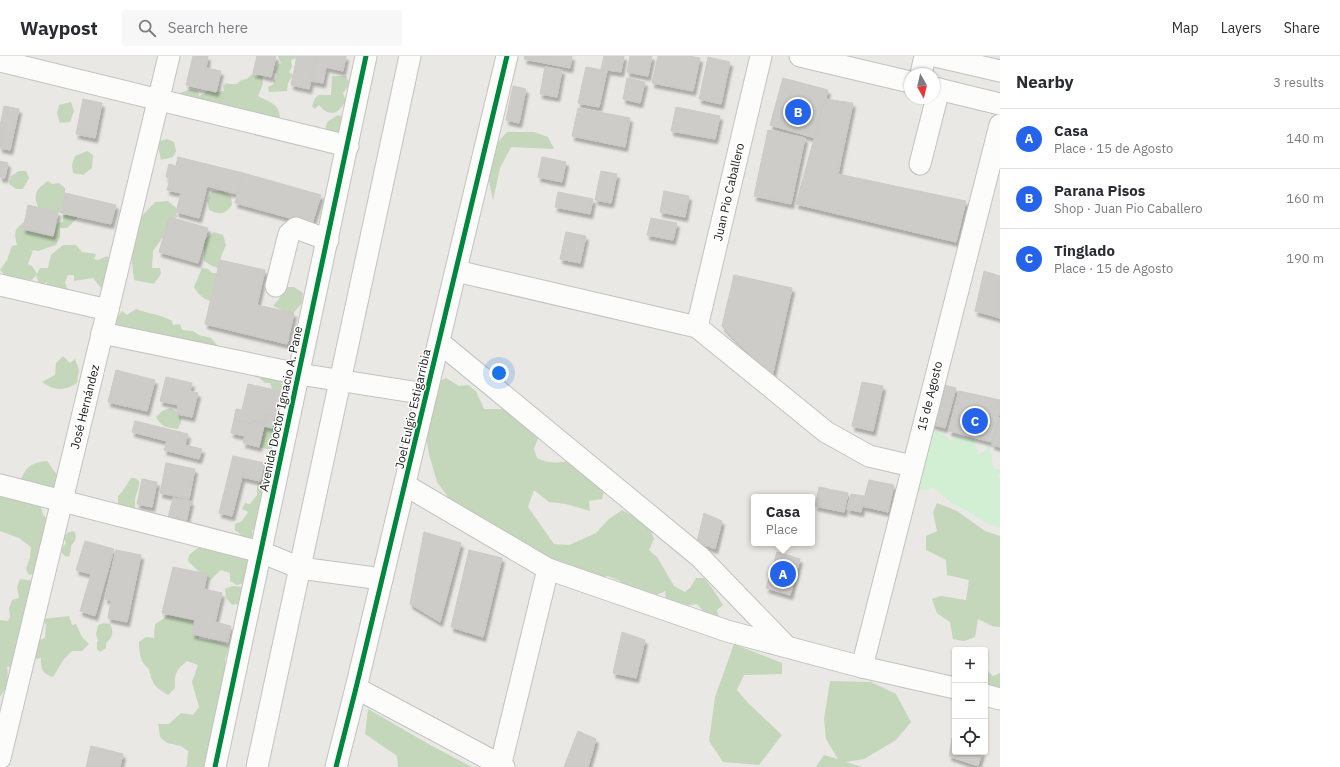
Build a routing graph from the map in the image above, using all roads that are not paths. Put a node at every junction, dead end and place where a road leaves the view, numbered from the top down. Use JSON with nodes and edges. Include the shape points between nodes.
{"nodes":[{"id":1,"x":169,"y":56,"type":"edge"},
{"id":2,"x":366,"y":56,"type":"edge"},
{"id":3,"x":410,"y":56,"type":"edge"},
{"id":4,"x":507,"y":56,"type":"edge"},
{"id":5,"x":761,"y":56,"type":"edge"},
{"id":6,"x":800,"y":56,"type":"edge"},
{"id":7,"x":925,"y":56,"type":"edge"},
{"id":8,"x":935,"y":56,"type":"edge"},
{"id":9,"x":0,"y":61,"type":"edge"},
{"id":10,"x":922,"y":68,"type":"edge"},
{"id":11,"x":1000,"y":71,"type":"edge"},
{"id":12,"x":904,"y":81,"type":"edge"},
{"id":13,"x":940,"y":89,"type":"edge"},
{"id":14,"x":158,"y":100,"type":"junction"},
{"id":15,"x":933,"y":104,"type":"edge"},
{"id":16,"x":1000,"y":104,"type":"edge"},
{"id":17,"x":1000,"y":125,"type":"edge"},
{"id":18,"x":348,"y":146,"type":"junction"},
{"id":19,"x":920,"y":164,"type":"dead end"},
{"id":20,"x":328,"y":240,"type":"junction"},
{"id":21,"x":456,"y":272,"type":"junction"},
{"id":22,"x":0,"y":285,"type":"edge"},
{"id":23,"x":276,"y":286,"type":"dead end"},
{"id":24,"x":108,"y":310,"type":"junction"},
{"id":25,"x":697,"y":327,"type":"junction"},
{"id":26,"x":102,"y":333,"type":"junction"},
{"id":27,"x":439,"y":342,"type":"junction"},
{"id":28,"x":299,"y":374,"type":"junction"},
{"id":29,"x":340,"y":381,"type":"junction"},
{"id":30,"x":426,"y":394,"type":"junction"},
{"id":31,"x":912,"y":466,"type":"junction"},
{"id":32,"x":0,"y":485,"type":"edge"},
{"id":33,"x":405,"y":485,"type":"junction"},
{"id":34,"x":62,"y":501,"type":"junction"},
{"id":35,"x":261,"y":552,"type":"junction"},
{"id":36,"x":300,"y":568,"type":"junction"},
{"id":37,"x":548,"y":569,"type":"junction"},
{"id":38,"x":382,"y":579,"type":"junction"},
{"id":39,"x":785,"y":645,"type":"junction"},
{"id":40,"x":862,"y":667,"type":"junction"},
{"id":41,"x":952,"y":687,"type":"edge"},
{"id":42,"x":356,"y":688,"type":"junction"},
{"id":43,"x":988,"y":696,"type":"edge"},
{"id":44,"x":1000,"y":699,"type":"edge"},
{"id":45,"x":0,"y":758,"type":"edge"},
{"id":46,"x":501,"y":766,"type":"edge"},
{"id":47,"x":215,"y":767,"type":"edge"},
{"id":48,"x":257,"y":767,"type":"edge"},
{"id":49,"x":336,"y":767,"type":"edge"}],
"edges":[{"from":1,"to":14,"type":"street","name":"José Hernández"},
{"from":2,"to":18,"type":"street","name":"Avenida Doctor Ignacio A. Pane"},
{"from":3,"to":29,"type":"street"},
{"from":4,"to":21,"type":"street","name":"Joel Eulgio Estigarribia"},
{"from":5,"to":25,"type":"street","name":"Juan Pio Caballero"},
{"from":6,"to":12,"type":"street"},
{"from":7,"to":10,"type":"street"},
{"from":8,"to":11,"type":"street"},
{"from":9,"to":14,"type":"street"},
{"from":13,"to":16,"type":"street"},
{"from":14,"to":18,"type":"street"},
{"from":14,"to":24,"type":"street","name":"José Hernández"},
{"from":15,"to":19,"type":"street"},
{"from":17,"to":31,"type":"street","name":"15 de Agosto"},
{"from":18,"to":20,"type":"street","name":"Avenida Doctor Ignacio A. Pane"},
{"from":20,"to":23,"type":"street","via":[[296,228],[289,234]]},
{"from":20,"to":28,"type":"street","name":"Avenida Doctor Ignacio A. Pane"},
{"from":21,"to":25,"type":"street"},
{"from":21,"to":27,"type":"street","name":"Joel Eulgio Estigarribia"},
{"from":22,"to":24,"type":"street"},
{"from":24,"to":26,"type":"street","name":"José Hernández"},
{"from":25,"to":31,"type":"street","via":[[826,432],[869,456]]},
{"from":26,"to":28,"type":"street"},
{"from":26,"to":34,"type":"street","name":"José Hernández"},
{"from":27,"to":30,"type":"street","name":"Joel Eulgio Estigarribia"},
{"from":27,"to":39,"type":"street","via":[[700,557]]},
{"from":28,"to":29,"type":"street"},
{"from":28,"to":35,"type":"street","name":"Avenida Doctor Ignacio A. Pane"},
{"from":29,"to":30,"type":"street"},
{"from":29,"to":36,"type":"street"},
{"from":30,"to":33,"type":"street","name":"Joel Eulgio Estigarribia"},
{"from":31,"to":40,"type":"street","name":"15 de Agosto"},
{"from":32,"to":34,"type":"street"},
{"from":33,"to":37,"type":"street"},
{"from":33,"to":38,"type":"street","name":"Joel Eulgio Estigarribia"},
{"from":34,"to":35,"type":"street"},
{"from":34,"to":45,"type":"street","name":"José Hernández"},
{"from":35,"to":36,"type":"street"},
{"from":35,"to":47,"type":"street","name":"Avenida Doctor Ignacio A. Pane"},
{"from":36,"to":38,"type":"street"},
{"from":36,"to":48,"type":"street"},
{"from":37,"to":39,"type":"street","via":[[727,631]]},
{"from":37,"to":46,"type":"street"},
{"from":38,"to":42,"type":"street","name":"Joel Eulgio Estigarribia"},
{"from":39,"to":40,"type":"street"},
{"from":40,"to":41,"type":"street"},
{"from":42,"to":46,"type":"street"},
{"from":42,"to":49,"type":"street","name":"Joel Eulgio Estigarribia"},
{"from":43,"to":44,"type":"street"}]}
